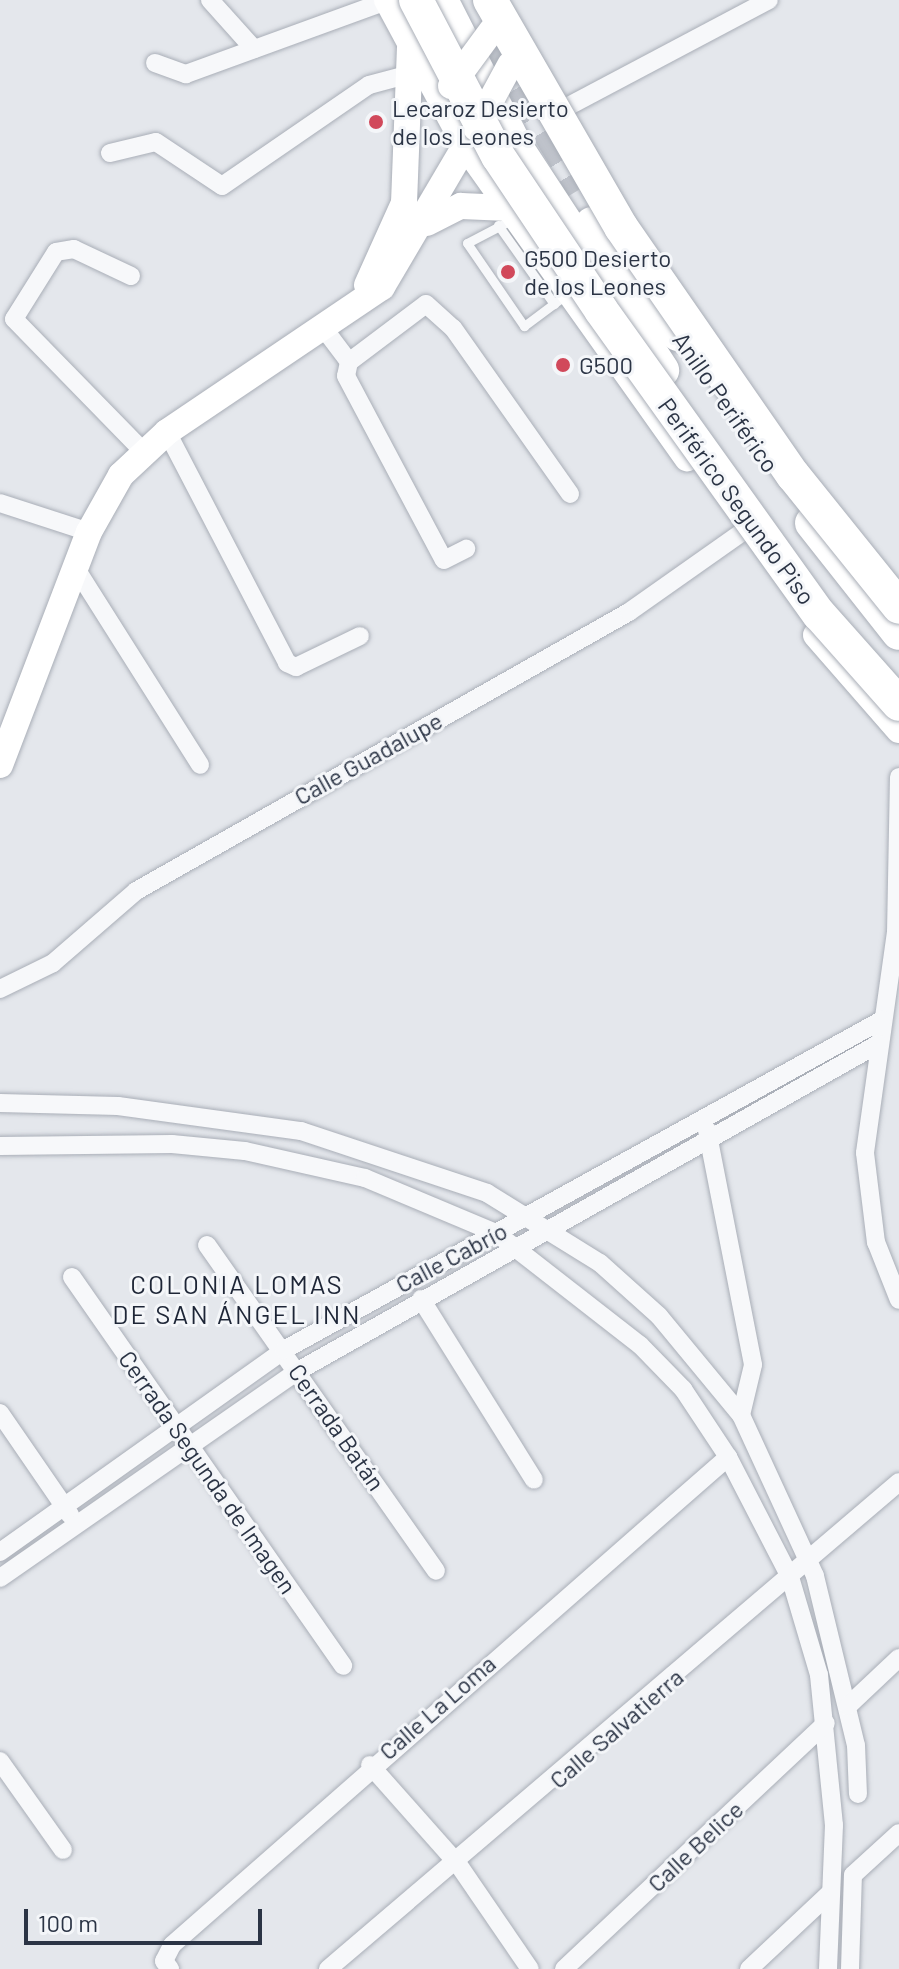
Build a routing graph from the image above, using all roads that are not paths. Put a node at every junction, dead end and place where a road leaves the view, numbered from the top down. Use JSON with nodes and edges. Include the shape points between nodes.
{"nodes":[{"id":1,"x":210,"y":0,"type":"edge"},
{"id":2,"x":387,"y":0,"type":"edge"},
{"id":3,"x":416,"y":0,"type":"edge"},
{"id":4,"x":441,"y":0,"type":"edge"},
{"id":5,"x":465,"y":0,"type":"edge"},
{"id":6,"x":769,"y":0,"type":"edge"},
{"id":7,"x":499,"y":10,"type":"edge"},
{"id":8,"x":525,"y":39,"type":"junction"},
{"id":9,"x":410,"y":45,"type":"junction"},
{"id":10,"x":254,"y":49,"type":"junction"},
{"id":11,"x":155,"y":63,"type":"dead end"},
{"id":12,"x":410,"y":74,"type":"junction"},
{"id":13,"x":446,"y":92,"type":"junction"},
{"id":14,"x":563,"y":109,"type":"junction"},
{"id":15,"x":471,"y":137,"type":"junction"},
{"id":16,"x":110,"y":153,"type":"dead end"},
{"id":17,"x":507,"y":217,"type":"junction"},
{"id":18,"x":427,"y":223,"type":"junction"},
{"id":19,"x":131,"y":276,"type":"dead end"},
{"id":20,"x":649,"y":289,"type":"dead end"},
{"id":21,"x":560,"y":299,"type":"junction"},
{"id":22,"x":353,"y":307,"type":"junction"},
{"id":23,"x":670,"y":324,"type":"junction"},
{"id":24,"x":325,"y":330,"type":"junction"},
{"id":25,"x":349,"y":362,"type":"junction"},
{"id":26,"x":167,"y":432,"type":"junction"},
{"id":27,"x":143,"y":451,"type":"junction"},
{"id":28,"x":724,"y":474,"type":"dead end"},
{"id":29,"x":570,"y":494,"type":"dead end"},
{"id":30,"x":0,"y":503,"type":"edge"},
{"id":31,"x":747,"y":519,"type":"junction"},
{"id":32,"x":89,"y":532,"type":"junction"},
{"id":33,"x":466,"y":549,"type":"dead end"},
{"id":34,"x":75,"y":567,"type":"junction"},
{"id":35,"x":899,"y":589,"type":"edge"},
{"id":36,"x":899,"y":607,"type":"edge"},
{"id":37,"x":899,"y":633,"type":"edge"},
{"id":38,"x":360,"y":636,"type":"dead end"},
{"id":39,"x":899,"y":682,"type":"edge"},
{"id":40,"x":899,"y":704,"type":"edge"},
{"id":41,"x":899,"y":730,"type":"edge"},
{"id":42,"x":0,"y":765,"type":"edge"},
{"id":43,"x":200,"y":765,"type":"dead end"},
{"id":44,"x":899,"y":777,"type":"edge"},
{"id":45,"x":0,"y":989,"type":"edge"},
{"id":46,"x":882,"y":1020,"type":"junction"},
{"id":47,"x":878,"y":1044,"type":"junction"},
{"id":48,"x":0,"y":1103,"type":"edge"},
{"id":49,"x":707,"y":1129,"type":"junction"},
{"id":50,"x":0,"y":1146,"type":"edge"},
{"id":51,"x":530,"y":1217,"type":"junction"},
{"id":52,"x":549,"y":1228,"type":"junction"},
{"id":53,"x":496,"y":1233,"type":"junction"},
{"id":54,"x":207,"y":1245,"type":"dead end"},
{"id":55,"x":516,"y":1246,"type":"junction"},
{"id":56,"x":72,"y":1277,"type":"dead end"},
{"id":57,"x":421,"y":1299,"type":"junction"},
{"id":58,"x":899,"y":1300,"type":"edge"},
{"id":59,"x":284,"y":1350,"type":"junction"},
{"id":60,"x":298,"y":1371,"type":"junction"},
{"id":61,"x":0,"y":1413,"type":"edge"},
{"id":62,"x":741,"y":1415,"type":"junction"},
{"id":63,"x":176,"y":1426,"type":"junction"},
{"id":64,"x":189,"y":1445,"type":"junction"},
{"id":65,"x":728,"y":1457,"type":"junction"},
{"id":66,"x":534,"y":1480,"type":"dead end"},
{"id":67,"x":899,"y":1482,"type":"edge"},
{"id":68,"x":64,"y":1506,"type":"junction"},
{"id":69,"x":76,"y":1524,"type":"junction"},
{"id":70,"x":0,"y":1552,"type":"edge"},
{"id":71,"x":810,"y":1560,"type":"junction"},
{"id":72,"x":436,"y":1571,"type":"dead end"},
{"id":73,"x":790,"y":1577,"type":"junction"},
{"id":74,"x":0,"y":1578,"type":"edge"},
{"id":75,"x":899,"y":1658,"type":"edge"},
{"id":76,"x":343,"y":1666,"type":"dead end"},
{"id":77,"x":848,"y":1706,"type":"junction"},
{"id":78,"x":826,"y":1723,"type":"junction"},
{"id":79,"x":0,"y":1761,"type":"edge"},
{"id":80,"x":370,"y":1765,"type":"junction"},
{"id":81,"x":858,"y":1794,"type":"dead end"},
{"id":82,"x":899,"y":1833,"type":"edge"},
{"id":83,"x":63,"y":1850,"type":"dead end"},
{"id":84,"x":458,"y":1864,"type":"junction"},
{"id":85,"x":831,"y":1892,"type":"junction"},
{"id":86,"x":333,"y":1967,"type":"edge"},
{"id":87,"x":170,"y":1969,"type":"edge"},
{"id":88,"x":530,"y":1969,"type":"edge"},
{"id":89,"x":564,"y":1969,"type":"edge"},
{"id":90,"x":749,"y":1969,"type":"edge"},
{"id":91,"x":828,"y":1969,"type":"edge"},
{"id":92,"x":850,"y":1969,"type":"edge"}],
"edges":[{"from":1,"to":10,"type":"street"},
{"from":2,"to":9,"type":"main road"},
{"from":2,"to":10,"type":"street"},
{"from":3,"to":40,"type":"highway","name":"Periférico Segundo Piso","bridge":true,"via":[[498,156],[601,310],[819,614]]},
{"from":4,"to":31,"type":"highway","name":"Anillo Periférico","via":[[516,147]]},
{"from":5,"to":23,"type":"highway","name":"Anillo Periférico","via":[[534,139]]},
{"from":6,"to":14,"type":"street"},
{"from":7,"to":8,"type":"main road"},
{"from":7,"to":13,"type":"main road","bridge":true},
{"from":7,"to":36,"type":"highway","bridge":true,"via":[[621,227],[793,475]]},
{"from":8,"to":14,"type":"main road"},
{"from":8,"to":15,"type":"main road","bridge":true},
{"from":9,"to":12,"type":"main road"},
{"from":9,"to":13,"type":"main road"},
{"from":10,"to":11,"type":"street","via":[[186,74]]},
{"from":12,"to":16,"type":"street","via":[[369,85],[222,186],[156,142]]},
{"from":12,"to":22,"type":"main road","via":[[404,203]]},
{"from":13,"to":15,"type":"main road"},
{"from":14,"to":35,"type":"main road","via":[[808,482]]},
{"from":15,"to":17,"type":"main road"},
{"from":15,"to":18,"type":"main road"},
{"from":17,"to":18,"type":"main road","via":[[461,206]]},
{"from":17,"to":21,"type":"main road"},
{"from":17,"to":21,"type":"lane","via":[[467,243],[524,326]]},
{"from":18,"to":22,"type":"main road","via":[[382,287]]},
{"from":19,"to":27,"type":"street","via":[[74,249],[56,252],[14,319]]},
{"from":20,"to":23,"type":"highway"},
{"from":21,"to":31,"type":"main road"},
{"from":22,"to":24,"type":"main road"},
{"from":23,"to":37,"type":"highway","name":"Anillo Periférico"},
{"from":24,"to":25,"type":"street"},
{"from":24,"to":26,"type":"main road"},
{"from":25,"to":29,"type":"street","via":[[426,304],[453,328]]},
{"from":25,"to":33,"type":"street","via":[[346,376],[444,560]]},
{"from":26,"to":27,"type":"main road"},
{"from":26,"to":38,"type":"street","via":[[287,663],[296,667]]},
{"from":27,"to":32,"type":"main road"},
{"from":28,"to":31,"type":"highway"},
{"from":30,"to":32,"type":"street"},
{"from":31,"to":39,"type":"highway","name":"Anillo Periférico"},
{"from":31,"to":41,"type":"main road","via":[[805,623]]},
{"from":31,"to":45,"type":"street","name":"Calle Guadalupe","via":[[629,612],[136,891],[53,963]]},
{"from":32,"to":34,"type":"main road"},
{"from":34,"to":42,"type":"main road"},
{"from":34,"to":43,"type":"street"},
{"from":44,"to":46,"type":"street","via":[[896,932]]},
{"from":46,"to":47,"type":"street"},
{"from":46,"to":49,"type":"street","name":"Calle Cabrío"},
{"from":47,"to":49,"type":"street","name":"Calle Cabrío"},
{"from":47,"to":58,"type":"street","via":[[867,1197]]},
{"from":48,"to":51,"type":"street","via":[[118,1106],[301,1131],[446,1177]]},
{"from":49,"to":51,"type":"street","name":"Calle Cabrío"},
{"from":49,"to":52,"type":"street","name":"Calle Cabrío"},
{"from":49,"to":62,"type":"street","via":[[753,1365]]},
{"from":50,"to":53,"type":"street","via":[[121,1141],[245,1151],[365,1178]]},
{"from":51,"to":52,"type":"street"},
{"from":51,"to":53,"type":"street","name":"Calle Cabrío"},
{"from":52,"to":55,"type":"street","name":"Calle Cabrío"},
{"from":52,"to":62,"type":"street","via":[[659,1316]]},
{"from":53,"to":55,"type":"street"},
{"from":53,"to":59,"type":"street","name":"Calle Cabrío"},
{"from":54,"to":59,"type":"street","name":"Cerrada Batán"},
{"from":55,"to":57,"type":"street","name":"Calle Cabrío"},
{"from":55,"to":65,"type":"street","via":[[640,1345],[683,1389]]},
{"from":56,"to":63,"type":"street","name":"Cerrada Segunda de Imagen"},
{"from":57,"to":60,"type":"street","name":"Calle Cabrío"},
{"from":57,"to":66,"type":"street"},
{"from":59,"to":60,"type":"street","name":"Cerrada Batán"},
{"from":59,"to":63,"type":"street","name":"Calle Cabrío"},
{"from":60,"to":64,"type":"street","name":"Calle Cabrío"},
{"from":60,"to":72,"type":"street","name":"Cerrada Batán"},
{"from":61,"to":68,"type":"street"},
{"from":62,"to":71,"type":"street"},
{"from":63,"to":64,"type":"street","name":"Cerrada Segunda de Imagen"},
{"from":63,"to":68,"type":"street","name":"Calle Cabrío"},
{"from":64,"to":69,"type":"street","name":"Calle Cabrío"},
{"from":64,"to":76,"type":"street","name":"Cerrada Segunda de Imagen"},
{"from":65,"to":73,"type":"street"},
{"from":65,"to":80,"type":"street","name":"Calle La Loma"},
{"from":67,"to":71,"type":"street","name":"Calle Salvatierra"},
{"from":68,"to":69,"type":"street"},
{"from":68,"to":70,"type":"street","name":"Calle Cabrío"},
{"from":69,"to":74,"type":"street","name":"Calle Cabrío"},
{"from":71,"to":73,"type":"street","name":"Calle Salvatierra"},
{"from":71,"to":77,"type":"street"},
{"from":73,"to":78,"type":"street"},
{"from":73,"to":84,"type":"street","name":"Calle Salvatierra"},
{"from":75,"to":77,"type":"street"},
{"from":77,"to":81,"type":"street"},
{"from":78,"to":85,"type":"street"},
{"from":78,"to":89,"type":"street","name":"Calle Belice"},
{"from":79,"to":83,"type":"street"},
{"from":80,"to":84,"type":"street"},
{"from":80,"to":87,"type":"street","name":"Calle La Loma","via":[[172,1945],[164,1961]]},
{"from":82,"to":92,"type":"street","via":[[853,1875]]},
{"from":84,"to":86,"type":"street","name":"Calle Salvatierra"},
{"from":84,"to":88,"type":"street"},
{"from":85,"to":90,"type":"street"},
{"from":85,"to":91,"type":"street"}]}
